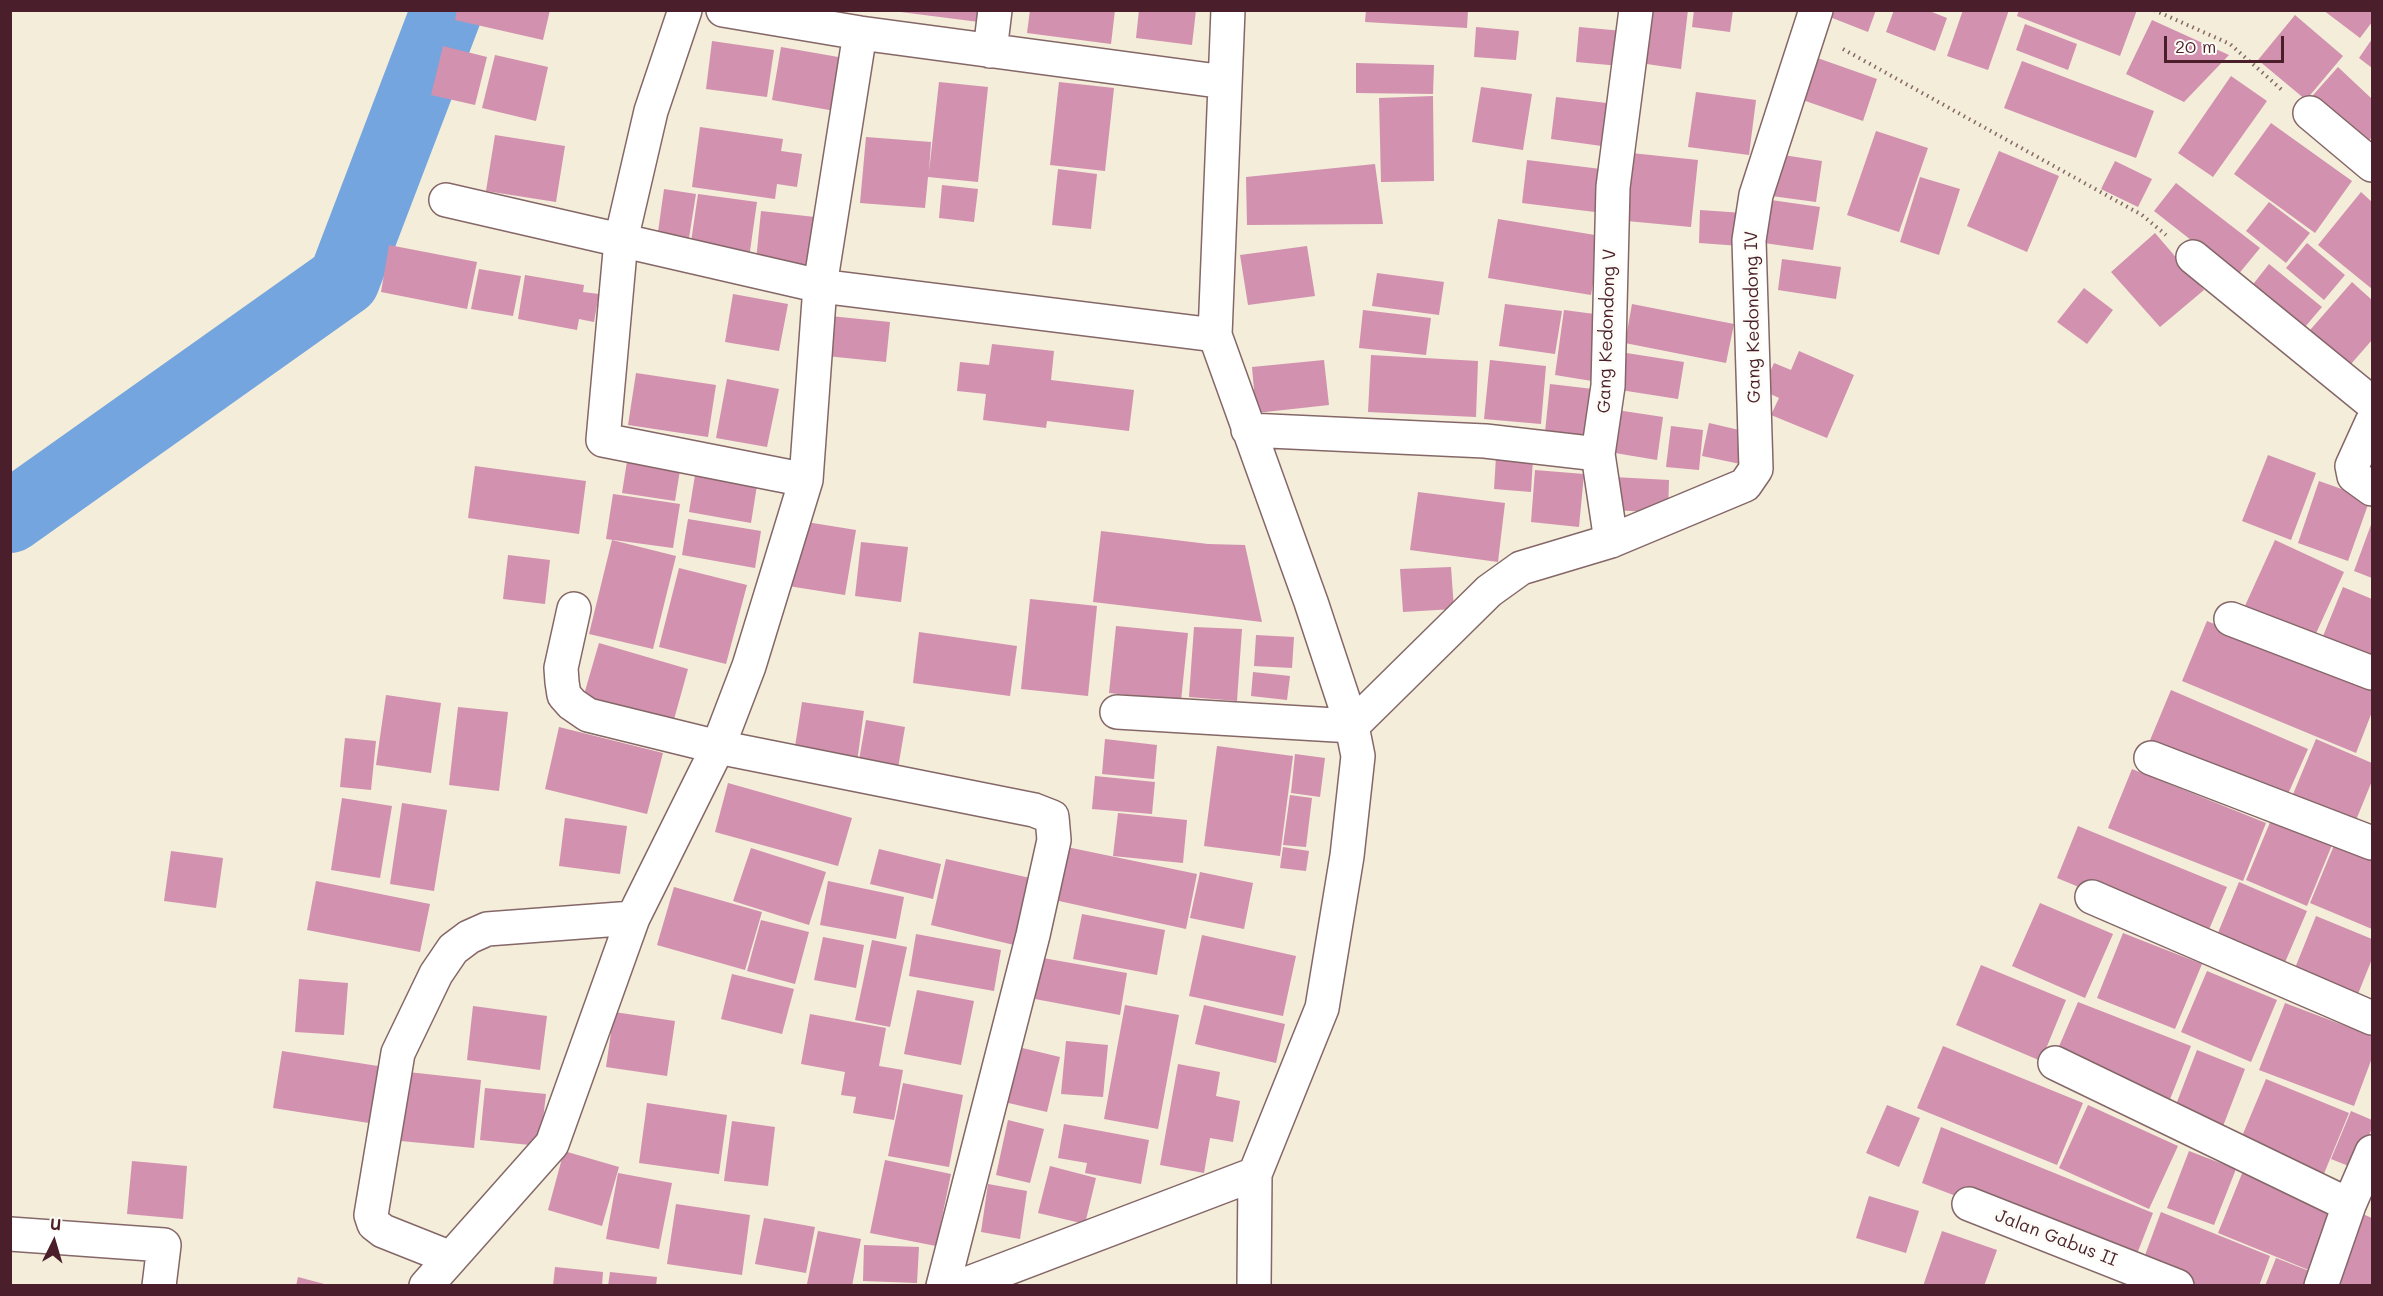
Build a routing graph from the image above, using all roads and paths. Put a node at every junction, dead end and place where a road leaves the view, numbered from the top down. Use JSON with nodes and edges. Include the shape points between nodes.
{"nodes":[{"id":1,"x":685,"y":10,"type":"edge"},
{"id":2,"x":723,"y":10,"type":"edge"},
{"id":3,"x":995,"y":10,"type":"edge"},
{"id":4,"x":1228,"y":10,"type":"edge"},
{"id":5,"x":1636,"y":10,"type":"edge"},
{"id":6,"x":2154,"y":10,"type":"edge"},
{"id":7,"x":1812,"y":20,"type":"edge"},
{"id":8,"x":860,"y":33,"type":"junction"},
{"id":9,"x":990,"y":51,"type":"junction"},
{"id":10,"x":2256,"y":69,"type":"dead end"},
{"id":11,"x":1225,"y":82,"type":"junction"},
{"id":12,"x":2310,"y":113,"type":"dead end"},
{"id":13,"x":2373,"y":165,"type":"edge"},
{"id":14,"x":446,"y":200,"type":"dead end"},
{"id":15,"x":2141,"y":215,"type":"dead end"},
{"id":16,"x":621,"y":240,"type":"junction"},
{"id":17,"x":2193,"y":257,"type":"dead end"},
{"id":18,"x":820,"y":286,"type":"junction"},
{"id":19,"x":1215,"y":335,"type":"junction"},
{"id":20,"x":2373,"y":403,"type":"edge"},
{"id":21,"x":2373,"y":422,"type":"edge"},
{"id":22,"x":1248,"y":430,"type":"junction"},
{"id":23,"x":1598,"y":454,"type":"junction"},
{"id":24,"x":806,"y":480,"type":"junction"},
{"id":25,"x":2373,"y":489,"type":"edge"},
{"id":26,"x":1611,"y":541,"type":"junction"},
{"id":27,"x":574,"y":609,"type":"dead end"},
{"id":28,"x":2231,"y":619,"type":"dead end"},
{"id":29,"x":2373,"y":673,"type":"edge"},
{"id":30,"x":1116,"y":712,"type":"dead end"},
{"id":31,"x":1352,"y":726,"type":"junction"},
{"id":32,"x":718,"y":747,"type":"junction"},
{"id":33,"x":2151,"y":758,"type":"dead end"},
{"id":34,"x":2373,"y":843,"type":"edge"},
{"id":35,"x":2092,"y":897,"type":"dead end"},
{"id":36,"x":633,"y":918,"type":"junction"},
{"id":37,"x":2373,"y":1018,"type":"edge"},
{"id":38,"x":2055,"y":1063,"type":"dead end"},
{"id":39,"x":2373,"y":1152,"type":"edge"},
{"id":40,"x":1255,"y":1174,"type":"junction"},
{"id":41,"x":1969,"y":1204,"type":"dead end"},
{"id":42,"x":2349,"y":1205,"type":"junction"},
{"id":43,"x":10,"y":1234,"type":"edge"},
{"id":44,"x":451,"y":1258,"type":"junction"},
{"id":45,"x":159,"y":1286,"type":"edge"},
{"id":46,"x":426,"y":1286,"type":"edge"},
{"id":47,"x":944,"y":1286,"type":"edge"},
{"id":48,"x":961,"y":1286,"type":"edge"},
{"id":49,"x":1254,"y":1286,"type":"edge"},
{"id":50,"x":2177,"y":1286,"type":"edge"},
{"id":51,"x":2321,"y":1286,"type":"edge"}],
"edges":[{"from":1,"to":16,"type":"street","via":[[651,111]]},
{"from":2,"to":8,"type":"street"},
{"from":3,"to":9,"type":"street"},
{"from":4,"to":11,"type":"street"},
{"from":5,"to":23,"type":"street","name":"Gang Kedondong V","via":[[1612,187],[1608,386]]},
{"from":6,"to":10,"type":"path","via":[[2230,44]]},
{"from":7,"to":15,"type":"path"},
{"from":7,"to":26,"type":"street","name":"Gang Kedondong IV","via":[[1756,195],[1749,240],[1756,469],[1753,477],[1745,485]]},
{"from":8,"to":9,"type":"street"},
{"from":8,"to":18,"type":"street"},
{"from":9,"to":11,"type":"street"},
{"from":11,"to":19,"type":"street"},
{"from":12,"to":13,"type":"street"},
{"from":14,"to":16,"type":"street"},
{"from":16,"to":18,"type":"street"},
{"from":16,"to":24,"type":"street","via":[[603,440]]},
{"from":17,"to":20,"type":"street"},
{"from":18,"to":19,"type":"street"},
{"from":18,"to":24,"type":"street"},
{"from":19,"to":22,"type":"street"},
{"from":21,"to":25,"type":"street","via":[[2352,466],[2354,476]]},
{"from":22,"to":23,"type":"street","via":[[1485,441]]},
{"from":22,"to":31,"type":"street"},
{"from":23,"to":26,"type":"street","name":"Gang Kedondong V"},
{"from":24,"to":32,"type":"street","via":[[749,666]]},
{"from":26,"to":31,"type":"street","via":[[1521,568],[1489,591]]},
{"from":27,"to":32,"type":"street","via":[[561,668],[564,695],[572,704],[588,715]]},
{"from":28,"to":29,"type":"street"},
{"from":30,"to":31,"type":"street"},
{"from":31,"to":40,"type":"street","via":[[1358,756],[1347,856],[1322,1008]]},
{"from":32,"to":36,"type":"street"},
{"from":32,"to":47,"type":"street","via":[[1034,810],[1054,821],[1054,840],[1033,935]]},
{"from":33,"to":34,"type":"street"},
{"from":35,"to":37,"type":"street"},
{"from":36,"to":44,"type":"street","via":[[552,1144]]},
{"from":36,"to":44,"type":"street","via":[[487,929],[453,949],[436,974],[398,1053],[371,1215],[383,1231]]},
{"from":38,"to":42,"type":"street"},
{"from":39,"to":42,"type":"street"},
{"from":40,"to":48,"type":"street"},
{"from":40,"to":49,"type":"street"},
{"from":41,"to":50,"type":"street","name":"Jalan Gabus II"},
{"from":42,"to":51,"type":"street"},
{"from":43,"to":45,"type":"street","via":[[164,1245]]},
{"from":44,"to":46,"type":"street"}]}
